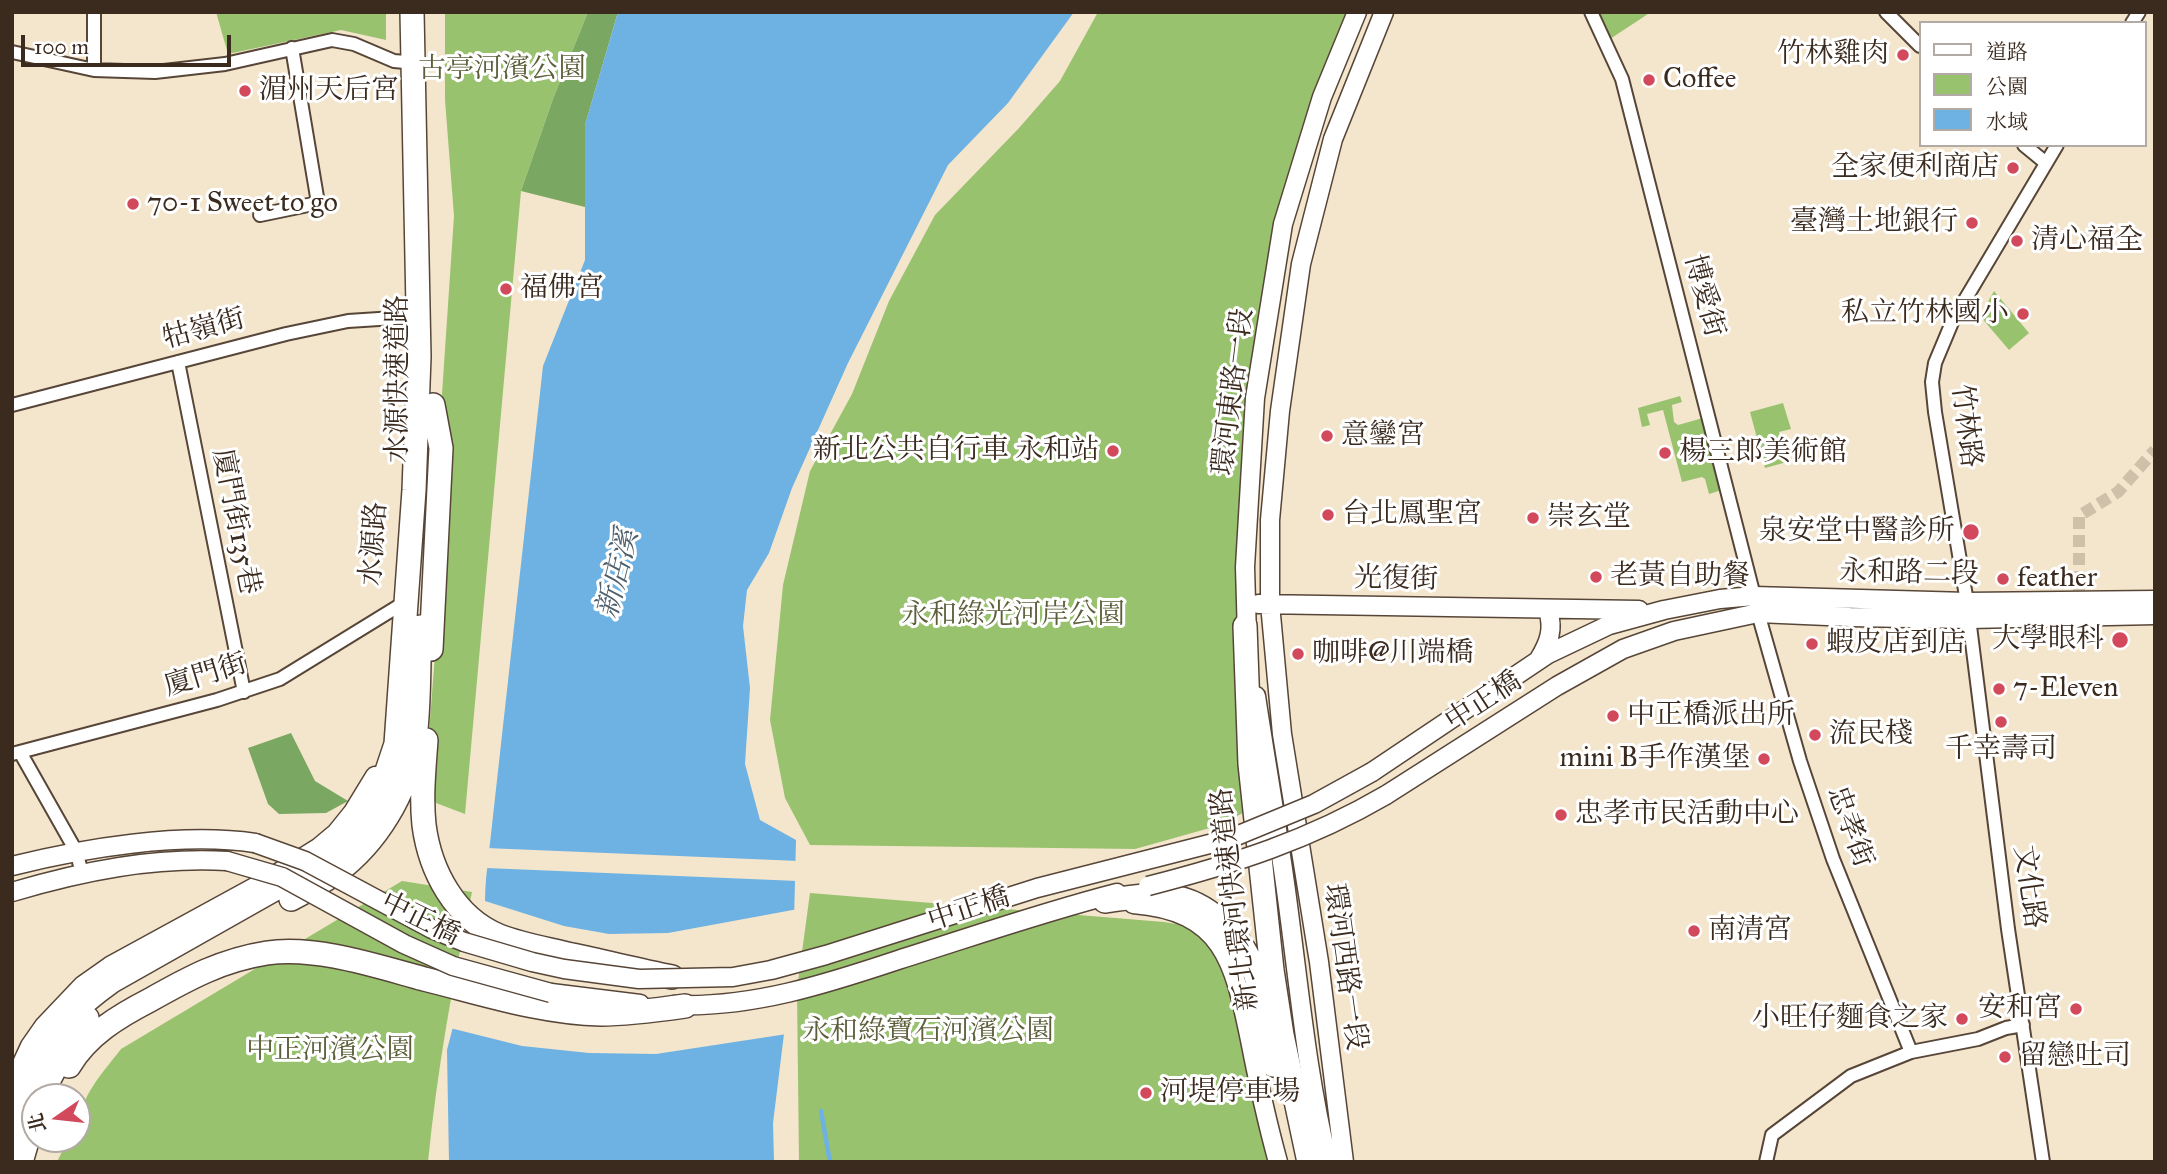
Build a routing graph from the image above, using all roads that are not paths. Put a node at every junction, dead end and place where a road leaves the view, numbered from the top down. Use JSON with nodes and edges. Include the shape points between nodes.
{"nodes":[{"id":1,"x":94,"y":12,"type":"edge"},
{"id":2,"x":403,"y":12,"type":"edge"},
{"id":3,"x":412,"y":12,"type":"edge"},
{"id":4,"x":425,"y":12,"type":"edge"},
{"id":5,"x":1357,"y":12,"type":"edge"},
{"id":6,"x":1384,"y":12,"type":"edge"},
{"id":7,"x":1591,"y":12,"type":"edge"},
{"id":8,"x":1886,"y":12,"type":"edge"},
{"id":9,"x":1918,"y":44,"type":"edge"},
{"id":10,"x":292,"y":48,"type":"junction"},
{"id":11,"x":12,"y":52,"type":"edge"},
{"id":12,"x":404,"y":62,"type":"junction"},
{"id":13,"x":94,"y":70,"type":"junction"},
{"id":14,"x":2026,"y":147,"type":"edge"},
{"id":15,"x":2056,"y":147,"type":"edge"},
{"id":16,"x":2046,"y":163,"type":"junction"},
{"id":17,"x":260,"y":215,"type":"dead end"},
{"id":18,"x":410,"y":317,"type":"junction"},
{"id":19,"x":178,"y":362,"type":"junction"},
{"id":20,"x":12,"y":405,"type":"edge"},
{"id":21,"x":433,"y":405,"type":"junction"},
{"id":22,"x":2155,"y":600,"type":"edge"},
{"id":23,"x":1270,"y":604,"type":"junction"},
{"id":24,"x":1756,"y":605,"type":"junction"},
{"id":25,"x":397,"y":607,"type":"junction"},
{"id":26,"x":1548,"y":610,"type":"junction"},
{"id":27,"x":1664,"y":610,"type":"junction"},
{"id":28,"x":1968,"y":610,"type":"junction"},
{"id":29,"x":1244,"y":615,"type":"junction"},
{"id":30,"x":2155,"y":615,"type":"edge"},
{"id":31,"x":1537,"y":662,"type":"junction"},
{"id":32,"x":244,"y":692,"type":"junction"},
{"id":33,"x":398,"y":744,"type":"junction"},
{"id":34,"x":16,"y":753,"type":"edge"},
{"id":35,"x":1290,"y":781,"type":"joint"},
{"id":36,"x":1270,"y":790,"type":"joint"},
{"id":37,"x":76,"y":851,"type":"junction"},
{"id":38,"x":12,"y":866,"type":"edge"},
{"id":39,"x":82,"y":873,"type":"junction"},
{"id":40,"x":12,"y":892,"type":"edge"},
{"id":41,"x":1105,"y":901,"type":"junction"},
{"id":42,"x":1046,"y":913,"type":"junction"},
{"id":43,"x":227,"y":918,"type":"junction"},
{"id":44,"x":685,"y":980,"type":"junction"},
{"id":45,"x":685,"y":1006,"type":"junction"},
{"id":46,"x":2023,"y":1025,"type":"junction"},
{"id":47,"x":1912,"y":1052,"type":"junction"},
{"id":48,"x":47,"y":1083,"type":"edge"},
{"id":49,"x":60,"y":1083,"type":"edge"},
{"id":50,"x":12,"y":1085,"type":"edge"},
{"id":51,"x":12,"y":1136,"type":"edge"},
{"id":52,"x":1278,"y":1162,"type":"edge"},
{"id":53,"x":1299,"y":1162,"type":"edge"},
{"id":54,"x":1309,"y":1162,"type":"edge"},
{"id":55,"x":1328,"y":1162,"type":"edge"},
{"id":56,"x":1344,"y":1162,"type":"edge"},
{"id":57,"x":1766,"y":1162,"type":"edge"},
{"id":58,"x":2043,"y":1162,"type":"edge"}],
"edges":[{"from":1,"to":13,"type":"street"},
{"from":2,"to":12,"type":"main road","name":"水源路"},
{"from":3,"to":33,"type":"highway","name":"水源快速道路","via":[[419,357]]},
{"from":4,"to":21,"type":"highway","name":"水源快速道路"},
{"from":5,"to":29,"type":"main road","name":"環河東路一段","via":[[1322,97],[1283,224],[1255,398]]},
{"from":6,"to":23,"type":"main road","name":"環河東路一段","via":[[1333,139],[1301,264],[1275,448]]},
{"from":7,"to":24,"type":"street","name":"博愛街","via":[[1622,79]]},
{"from":8,"to":9,"type":"street"},
{"from":10,"to":12,"type":"street","via":[[332,40]]},
{"from":10,"to":13,"type":"street","via":[[174,71]]},
{"from":10,"to":17,"type":"street","via":[[318,203]]},
{"from":11,"to":13,"type":"street"},
{"from":12,"to":18,"type":"main road","name":"水源路"},
{"from":14,"to":16,"type":"street"},
{"from":15,"to":16,"type":"street","name":"竹林路"},
{"from":16,"to":28,"type":"street","name":"竹林路","via":[[1953,320],[1935,363],[1935,412]]},
{"from":18,"to":19,"type":"street","name":"牯嶺街","via":[[348,321]]},
{"from":18,"to":25,"type":"main road","name":"水源路","via":[[406,490]]},
{"from":19,"to":20,"type":"street","name":"牯嶺街"},
{"from":19,"to":32,"type":"street","name":"廈門街135巷"},
{"from":21,"to":33,"type":"highway","name":"水源快速道路"},
{"from":21,"to":44,"type":"highway","bridge":true,"via":[[441,448],[423,806],[428,844],[443,885],[465,914],[498,936]]},
{"from":22,"to":28,"type":"main road","name":"永和路二段"},
{"from":23,"to":26,"type":"main road","name":"光復街"},
{"from":23,"to":29,"type":"main road","name":"光復街"},
{"from":23,"to":35,"type":"main road","name":"環河東路一段"},
{"from":24,"to":27,"type":"main road","name":"永和路二段","via":[[1720,599]]},
{"from":24,"to":28,"type":"main road","name":"永和路二段","via":[[1850,617]]},
{"from":24,"to":42,"type":"main road","name":"中正橋","bridge":true,"via":[[1623,649],[1556,686],[1386,795],[1320,830],[1205,871]]},
{"from":24,"to":47,"type":"street","name":"忠孝街","via":[[1833,859]]},
{"from":25,"to":32,"type":"street","name":"廈門街","via":[[280,679]]},
{"from":25,"to":33,"type":"main road","name":"水源路"},
{"from":26,"to":27,"type":"main road","name":"光復街"},
{"from":26,"to":31,"type":"main road","via":[[1551,633]]},
{"from":27,"to":31,"type":"main road","name":"中正橋","via":[[1609,625]]},
{"from":28,"to":30,"type":"main road","name":"永和路二段"},
{"from":28,"to":46,"type":"street","name":"文化路"},
{"from":29,"to":36,"type":"main road","name":"環河東路一段"},
{"from":29,"to":54,"type":"highway","name":"新北環河快速道路","via":[[1250,764],[1272,970]]},
{"from":31,"to":44,"type":"main road","name":"中正橋","bridge":true,"via":[[1372,772],[1314,804],[1229,839],[1037,888],[771,970]]},
{"from":32,"to":34,"type":"street","name":"廈門街"},
{"from":33,"to":43,"type":"highway","via":[[381,789],[337,850]]},
{"from":34,"to":37,"type":"street"},
{"from":35,"to":56,"type":"main road","name":"環河西路一段"},
{"from":36,"to":55,"type":"main road","name":"環河西路一段"},
{"from":37,"to":38,"type":"main road","name":"中正橋"},
{"from":37,"to":39,"type":"street"},
{"from":37,"to":44,"type":"main road","name":"中正橋","bridge":true,"via":[[176,840],[255,843],[306,861],[413,920],[498,953],[564,969]]},
{"from":39,"to":40,"type":"main road","name":"中正橋"},
{"from":39,"to":45,"type":"main road","name":"中正橋","bridge":true,"via":[[163,861],[227,862],[282,877],[453,966],[551,993]]},
{"from":41,"to":42,"type":"main road"},
{"from":41,"to":52,"type":"main road","via":[[1173,911],[1194,921],[1228,957]]},
{"from":41,"to":53,"type":"highway","via":[[1146,895],[1200,904],[1236,939],[1250,961],[1259,992],[1279,1097]]},
{"from":42,"to":45,"type":"main road","name":"中正橋","via":[[831,982],[779,995]]},
{"from":43,"to":48,"type":"highway","via":[[91,1013],[74,1032]]},
{"from":43,"to":50,"type":"main road","via":[[110,966],[83,985],[44,1026]]},
{"from":43,"to":51,"type":"highway","via":[[112,981],[67,1017],[35,1067]]},
{"from":45,"to":49,"type":"highway","via":[[600,1014],[564,1011],[363,963],[317,954],[271,953],[230,960],[199,972],[131,1010],[97,1033],[71,1062]]},
{"from":46,"to":47,"type":"street"},
{"from":46,"to":58,"type":"street","name":"文化路"},
{"from":47,"to":57,"type":"street","via":[[1851,1076],[1828,1091],[1772,1135]]}]}
